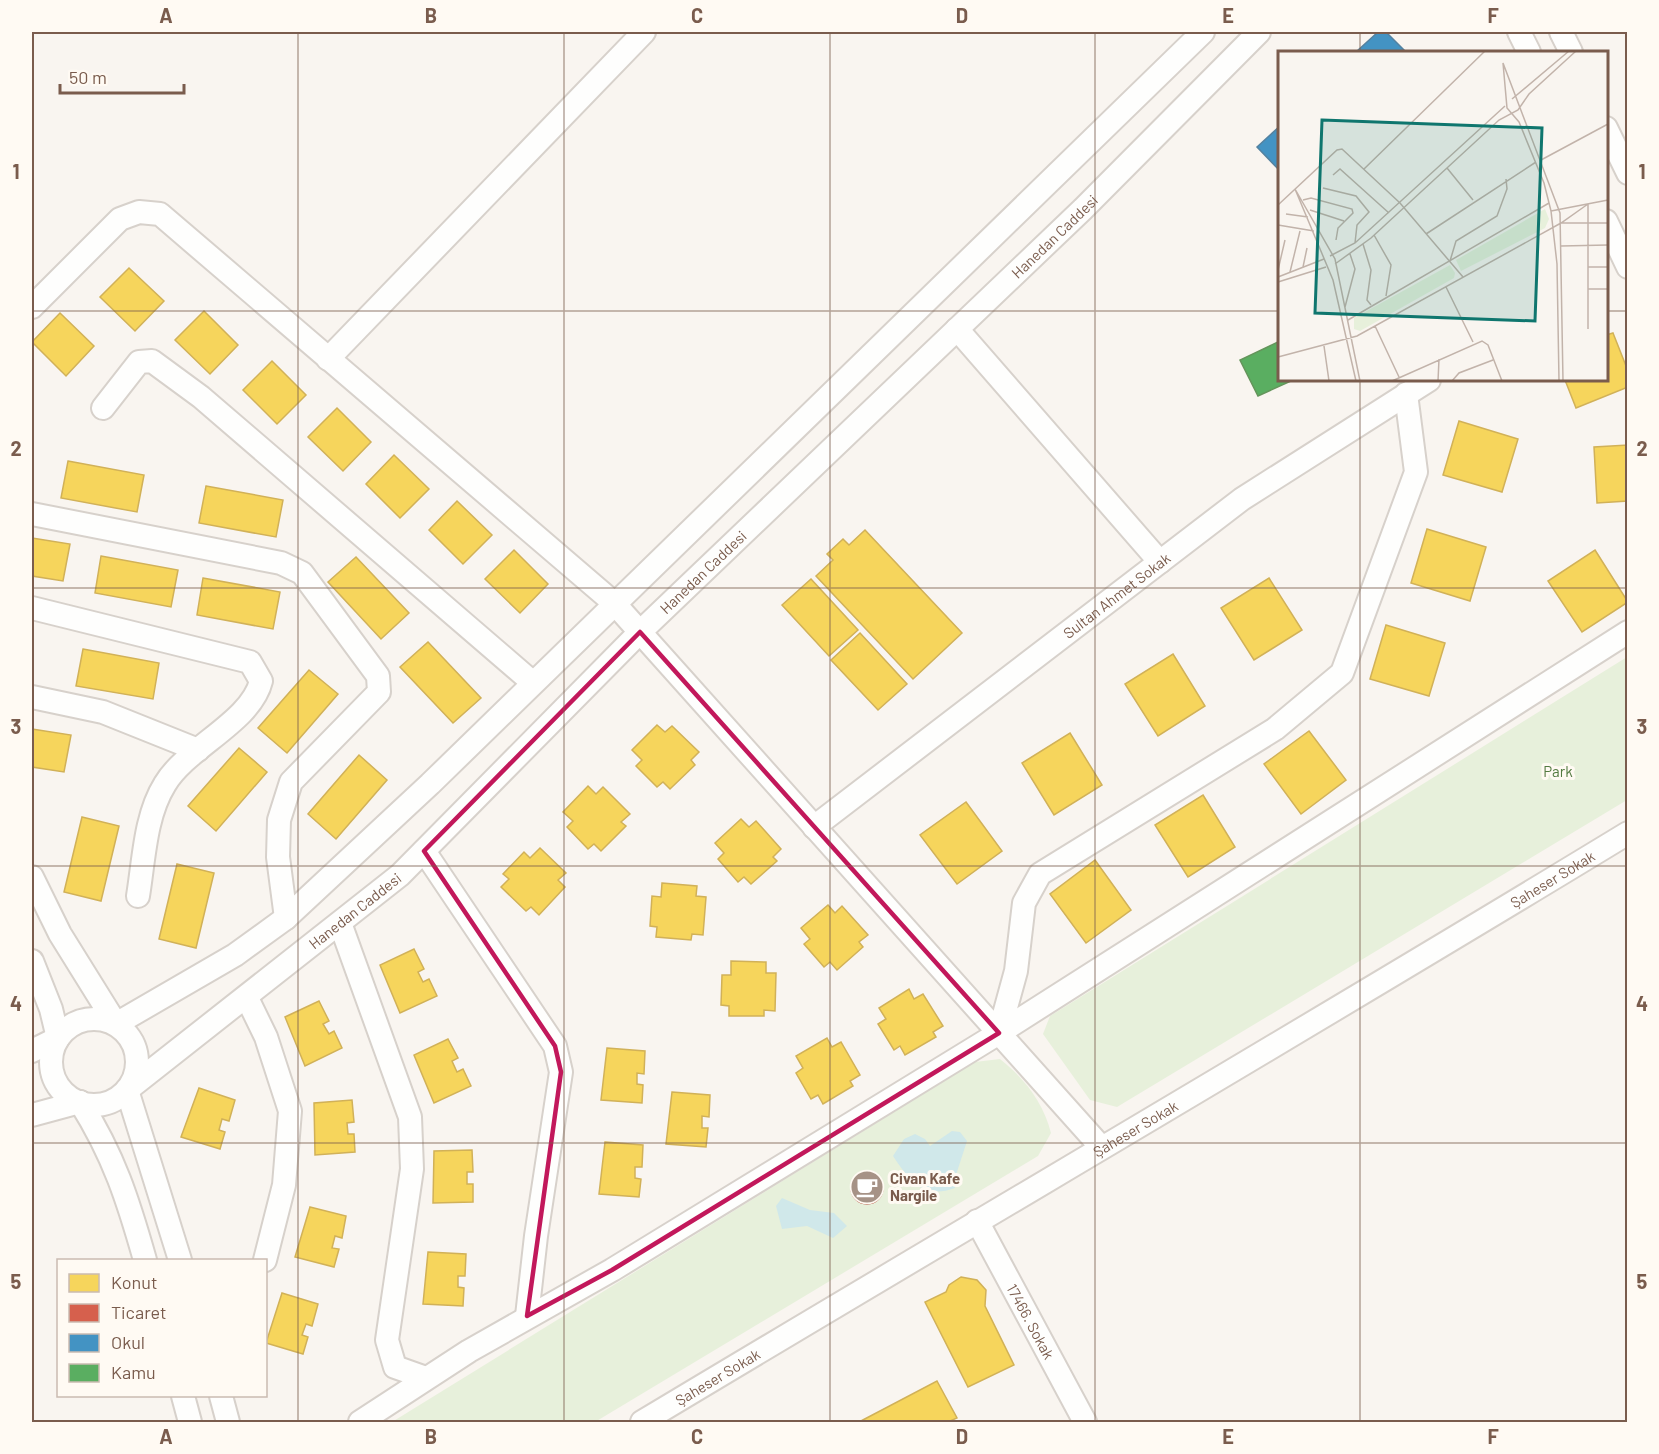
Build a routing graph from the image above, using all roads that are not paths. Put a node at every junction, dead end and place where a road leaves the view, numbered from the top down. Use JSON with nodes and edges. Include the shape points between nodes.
{"nodes":[{"id":1,"x":644,"y":32,"type":"edge"},
{"id":2,"x":1203,"y":32,"type":"edge"},
{"id":3,"x":1259,"y":32,"type":"edge"},
{"id":4,"x":1519,"y":32,"type":"edge"},
{"id":5,"x":1561,"y":32,"type":"edge"},
{"id":6,"x":1528,"y":51,"type":"edge"},
{"id":7,"x":1570,"y":51,"type":"edge"},
{"id":8,"x":1608,"y":132,"type":"edge"},
{"id":9,"x":1628,"y":173,"type":"edge"},
{"id":10,"x":1608,"y":227,"type":"edge"},
{"id":11,"x":1619,"y":263,"type":"edge"},
{"id":12,"x":32,"y":307,"type":"edge"},
{"id":13,"x":957,"y":329,"type":"junction"},
{"id":14,"x":328,"y":359,"type":"junction"},
{"id":15,"x":1427,"y":381,"type":"edge"},
{"id":16,"x":1406,"y":394,"type":"junction"},
{"id":17,"x":102,"y":408,"type":"dead end"},
{"id":18,"x":32,"y":514,"type":"edge"},
{"id":19,"x":1160,"y":562,"type":"junction"},
{"id":20,"x":614,"y":603,"type":"junction"},
{"id":21,"x":32,"y":608,"type":"edge"},
{"id":22,"x":640,"y":632,"type":"junction"},
{"id":23,"x":1628,"y":632,"type":"edge"},
{"id":24,"x":532,"y":682,"type":"junction"},
{"id":25,"x":32,"y":697,"type":"edge"},
{"id":26,"x":198,"y":750,"type":"junction"},
{"id":27,"x":814,"y":827,"type":"junction"},
{"id":28,"x":1628,"y":833,"type":"edge"},
{"id":29,"x":424,"y":851,"type":"junction"},
{"id":30,"x":32,"y":877,"type":"edge"},
{"id":31,"x":138,"y":896,"type":"dead end"},
{"id":32,"x":286,"y":918,"type":"junction"},
{"id":33,"x":340,"y":923,"type":"junction"},
{"id":34,"x":32,"y":961,"type":"edge"},
{"id":35,"x":247,"y":998,"type":"junction"},
{"id":36,"x":116,"y":1024,"type":"junction"},
{"id":37,"x":999,"y":1033,"type":"junction"},
{"id":38,"x":58,"y":1038,"type":"junction"},
{"id":39,"x":32,"y":1051,"type":"edge"},
{"id":40,"x":127,"y":1090,"type":"junction"},
{"id":41,"x":80,"y":1102,"type":"junction"},
{"id":42,"x":32,"y":1114,"type":"edge"},
{"id":43,"x":1101,"y":1147,"type":"junction"},
{"id":44,"x":977,"y":1221,"type":"junction"},
{"id":45,"x":145,"y":1259,"type":"edge"},
{"id":46,"x":180,"y":1259,"type":"edge"},
{"id":47,"x":265,"y":1259,"type":"edge"},
{"id":48,"x":527,"y":1316,"type":"junction"},
{"id":49,"x":426,"y":1378,"type":"junction"},
{"id":50,"x":184,"y":1397,"type":"edge"},
{"id":51,"x":190,"y":1422,"type":"edge"},
{"id":52,"x":360,"y":1422,"type":"edge"},
{"id":53,"x":642,"y":1422,"type":"edge"},
{"id":54,"x":1085,"y":1422,"type":"edge"}],
"edges":[{"from":1,"to":14,"type":"street"},
{"from":2,"to":20,"type":"street"},
{"from":3,"to":13,"type":"street","name":"Hanedan Caddesi"},
{"from":4,"to":6,"type":"street"},
{"from":5,"to":7,"type":"street"},
{"from":8,"to":9,"type":"street"},
{"from":10,"to":11,"type":"street"},
{"from":12,"to":14,"type":"street","via":[[120,219],[140,212],[160,214]]},
{"from":13,"to":19,"type":"street"},
{"from":13,"to":22,"type":"street","name":"Hanedan Caddesi"},
{"from":14,"to":20,"type":"street"},
{"from":15,"to":16,"type":"street","name":"Sultan Ahmet Sokak"},
{"from":16,"to":19,"type":"street","name":"Sultan Ahmet Sokak","via":[[1242,499]]},
{"from":16,"to":37,"type":"street","via":[[1416,472],[1342,673],[1275,729],[1040,874],[1024,903],[1016,971]]},
{"from":17,"to":24,"type":"street","via":[[139,362],[152,361],[201,397]]},
{"from":18,"to":32,"type":"street","via":[[281,563],[302,573],[378,676],[379,692],[291,782],[279,820],[278,856]]},
{"from":19,"to":27,"type":"street","name":"Sultan Ahmet Sokak"},
{"from":20,"to":22,"type":"street"},
{"from":20,"to":24,"type":"street"},
{"from":21,"to":26,"type":"street","via":[[250,662],[261,681],[258,694]]},
{"from":22,"to":27,"type":"street"},
{"from":22,"to":29,"type":"street","name":"Hanedan Caddesi"},
{"from":23,"to":37,"type":"street"},
{"from":24,"to":32,"type":"street"},
{"from":25,"to":26,"type":"street","via":[[103,712]]},
{"from":26,"to":31,"type":"street","via":[[184,760],[153,805]]},
{"from":27,"to":37,"type":"street"},
{"from":28,"to":43,"type":"street","name":"Şaheser Sokak","via":[[1369,991]]},
{"from":29,"to":33,"type":"street","name":"Hanedan Caddesi","via":[[400,876]]},
{"from":29,"to":48,"type":"street","via":[[555,1046],[561,1072]]},
{"from":30,"to":36,"type":"street","via":[[60,934]]},
{"from":32,"to":36,"type":"street","via":[[235,955]]},
{"from":33,"to":35,"type":"street","name":"Hanedan Caddesi"},
{"from":33,"to":49,"type":"street","via":[[410,1117],[412,1169],[387,1340],[394,1367]]},
{"from":34,"to":38,"type":"street"},
{"from":35,"to":40,"type":"street","name":"Hanedan Caddesi"},
{"from":35,"to":47,"type":"street","via":[[266,1037],[290,1111],[284,1185]]},
{"from":36,"to":38,"type":"street","via":[[90,1018],[66,1028]]},
{"from":36,"to":40,"type":"street","via":[[133,1042],[137,1054],[134,1079]]},
{"from":37,"to":43,"type":"street"},
{"from":37,"to":48,"type":"street","via":[[612,1270]]},
{"from":38,"to":39,"type":"street"},
{"from":38,"to":41,"type":"street","via":[[52,1050],[53,1076],[68,1096]]},
{"from":40,"to":41,"type":"street","via":[[106,1104]]},
{"from":40,"to":46,"type":"street"},
{"from":41,"to":42,"type":"street"},
{"from":41,"to":45,"type":"street","via":[[113,1159]]},
{"from":43,"to":44,"type":"street","name":"Şaheser Sokak"},
{"from":44,"to":53,"type":"street","name":"Şaheser Sokak"},
{"from":44,"to":54,"type":"street","name":"17466. Sokak"},
{"from":48,"to":49,"type":"street"},
{"from":49,"to":52,"type":"street"},
{"from":50,"to":51,"type":"street"}]}
